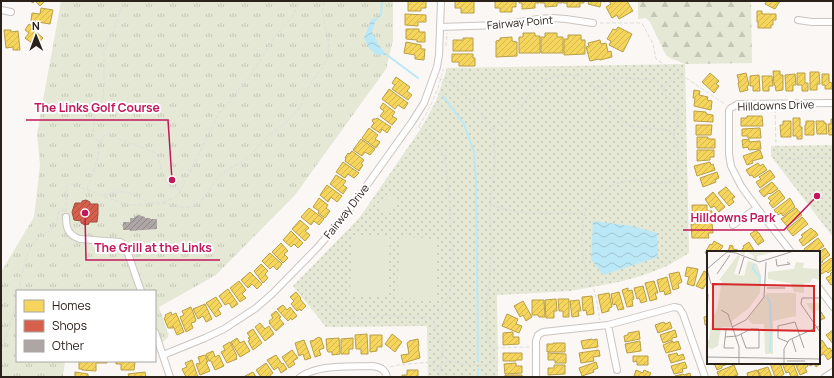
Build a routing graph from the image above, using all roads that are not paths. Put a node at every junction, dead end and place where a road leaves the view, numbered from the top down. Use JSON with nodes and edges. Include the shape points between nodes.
{"nodes":[{"id":1,"x":441,"y":1,"type":"edge"},
{"id":2,"x":1,"y":10,"type":"edge"},
{"id":3,"x":11,"y":12,"type":"dead end"},
{"id":4,"x":798,"y":20,"type":"dead end"},
{"id":5,"x":833,"y":22,"type":"edge"},
{"id":6,"x":593,"y":23,"type":"road end"},
{"id":7,"x":444,"y":27,"type":"junction"},
{"id":8,"x":833,"y":103,"type":"edge"},
{"id":9,"x":757,"y":208,"type":"junction"},
{"id":10,"x":66,"y":217,"type":"road end"},
{"id":11,"x":733,"y":225,"type":"dead end"},
{"id":12,"x":790,"y":251,"type":"edge"},
{"id":13,"x":820,"y":289,"type":"edge"},
{"id":14,"x":141,"y":290,"type":"edge"},
{"id":15,"x":833,"y":308,"type":"edge"},
{"id":16,"x":608,"y":325,"type":"junction"},
{"id":17,"x":156,"y":335,"type":"edge"},
{"id":18,"x":163,"y":355,"type":"junction"},
{"id":19,"x":617,"y":370,"type":"dead end"},
{"id":20,"x":833,"y":372,"type":"edge"},
{"id":21,"x":170,"y":377,"type":"edge"},
{"id":22,"x":300,"y":377,"type":"edge"},
{"id":23,"x":387,"y":377,"type":"edge"},
{"id":24,"x":536,"y":377,"type":"edge"},
{"id":25,"x":705,"y":377,"type":"edge"},
{"id":26,"x":825,"y":377,"type":"edge"}],
"edges":[{"from":1,"to":7,"type":"street","name":"Fairway Drive"},
{"from":2,"to":3,"type":"street"},
{"from":4,"to":5,"type":"street"},
{"from":6,"to":7,"type":"street","name":"Fairway Point","via":[[552,18],[500,25]]},
{"from":7,"to":18,"type":"street","name":"Fairway Drive","via":[[437,67],[424,103],[335,228],[256,308],[224,329]]},
{"from":8,"to":9,"type":"street","name":"Hilldowns Drive","via":[[738,104],[731,108],[731,166]]},
{"from":9,"to":11,"type":"street"},
{"from":9,"to":12,"type":"street","name":"Hilldowns Drive"},
{"from":10,"to":14,"type":"street","via":[[67,228],[75,238],[122,243]]},
{"from":13,"to":15,"type":"street"},
{"from":16,"to":19,"type":"street"},
{"from":16,"to":24,"type":"street","via":[[543,332],[538,335]]},
{"from":16,"to":25,"type":"street","via":[[674,307],[679,308]]},
{"from":17,"to":18,"type":"street"},
{"from":18,"to":21,"type":"street"},
{"from":20,"to":26,"type":"street"},
{"from":22,"to":23,"type":"street","via":[[313,371],[372,366],[380,367]]}]}
